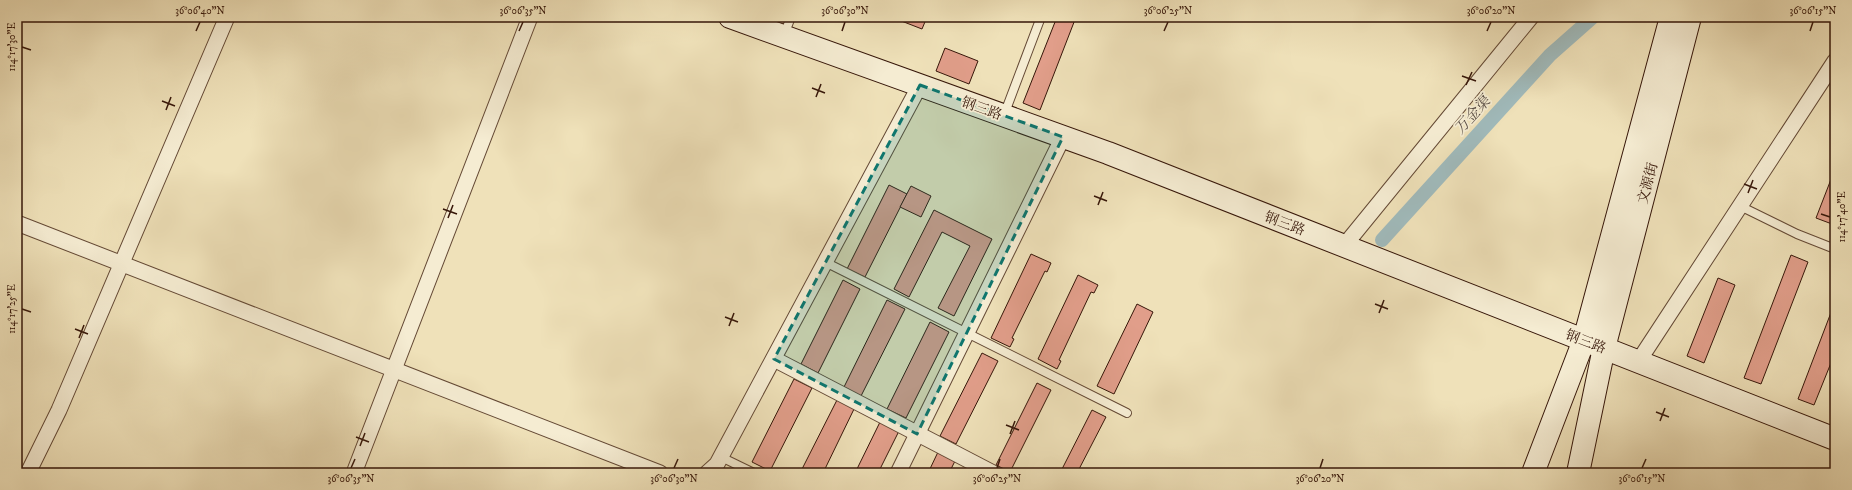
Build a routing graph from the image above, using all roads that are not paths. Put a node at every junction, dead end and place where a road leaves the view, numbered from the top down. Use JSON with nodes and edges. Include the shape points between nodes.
{"nodes":[{"id":1,"x":228,"y":17,"type":"edge"},
{"id":2,"x":530,"y":17,"type":"edge"},
{"id":3,"x":730,"y":17,"type":"edge"},
{"id":4,"x":1041,"y":17,"type":"edge"},
{"id":5,"x":1531,"y":17,"type":"edge"},
{"id":6,"x":1671,"y":17,"type":"edge"},
{"id":7,"x":1690,"y":17,"type":"edge"},
{"id":8,"x":787,"y":27,"type":"edge"},
{"id":9,"x":1833,"y":69,"type":"edge"},
{"id":10,"x":920,"y":85,"type":"junction"},
{"id":11,"x":1003,"y":115,"type":"junction"},
{"id":12,"x":1063,"y":137,"type":"junction"},
{"id":13,"x":1740,"y":206,"type":"junction"},
{"id":14,"x":17,"y":222,"type":"edge"},
{"id":15,"x":1344,"y":246,"type":"junction"},
{"id":16,"x":1835,"y":249,"type":"edge"},
{"id":17,"x":825,"y":262,"type":"junction"},
{"id":18,"x":122,"y":263,"type":"junction"},
{"id":19,"x":967,"y":333,"type":"junction"},
{"id":20,"x":1584,"y":340,"type":"junction"},
{"id":21,"x":1604,"y":348,"type":"junction"},
{"id":22,"x":774,"y":359,"type":"junction"},
{"id":23,"x":1638,"y":362,"type":"junction"},
{"id":24,"x":394,"y":368,"type":"junction"},
{"id":25,"x":1127,"y":413,"type":"dead end"},
{"id":26,"x":917,"y":434,"type":"junction"},
{"id":27,"x":1835,"y":439,"type":"edge"},
{"id":28,"x":721,"y":457,"type":"junction"},
{"id":29,"x":28,"y":473,"type":"edge"},
{"id":30,"x":354,"y":473,"type":"edge"},
{"id":31,"x":660,"y":473,"type":"edge"},
{"id":32,"x":706,"y":473,"type":"edge"},
{"id":33,"x":754,"y":473,"type":"edge"},
{"id":34,"x":898,"y":473,"type":"edge"},
{"id":35,"x":993,"y":473,"type":"edge"},
{"id":36,"x":1533,"y":473,"type":"edge"},
{"id":37,"x":1578,"y":473,"type":"edge"}],
"edges":[{"from":1,"to":18,"type":"street"},
{"from":2,"to":24,"type":"street"},
{"from":3,"to":8,"type":"street","name":"钢三路"},
{"from":4,"to":11,"type":"lane"},
{"from":5,"to":15,"type":"street"},
{"from":6,"to":20,"type":"street","name":"文源街"},
{"from":7,"to":21,"type":"street","name":"文源街"},
{"from":8,"to":10,"type":"street","name":"钢三路"},
{"from":9,"to":13,"type":"street"},
{"from":10,"to":11,"type":"street","name":"钢三路"},
{"from":10,"to":17,"type":"street"},
{"from":11,"to":12,"type":"street","name":"钢三路"},
{"from":12,"to":15,"type":"street","name":"钢三路"},
{"from":12,"to":19,"type":"street"},
{"from":13,"to":16,"type":"lane","via":[[1797,234]]},
{"from":13,"to":23,"type":"street"},
{"from":14,"to":18,"type":"street"},
{"from":15,"to":20,"type":"street","name":"钢三路"},
{"from":17,"to":19,"type":"lane"},
{"from":17,"to":22,"type":"street"},
{"from":18,"to":24,"type":"street"},
{"from":18,"to":29,"type":"street","via":[[59,410]]},
{"from":19,"to":25,"type":"lane"},
{"from":19,"to":26,"type":"street"},
{"from":20,"to":21,"type":"street","name":"钢三路"},
{"from":20,"to":36,"type":"street","name":"文源街"},
{"from":21,"to":23,"type":"street","name":"钢三路"},
{"from":21,"to":37,"type":"street","name":"文源街"},
{"from":22,"to":26,"type":"street"},
{"from":22,"to":28,"type":"street"},
{"from":23,"to":27,"type":"street","name":"钢三路"},
{"from":24,"to":30,"type":"street"},
{"from":24,"to":31,"type":"street"},
{"from":26,"to":34,"type":"street"},
{"from":26,"to":35,"type":"street"},
{"from":28,"to":32,"type":"street","via":[[718,464]]},
{"from":28,"to":33,"type":"lane"}]}
